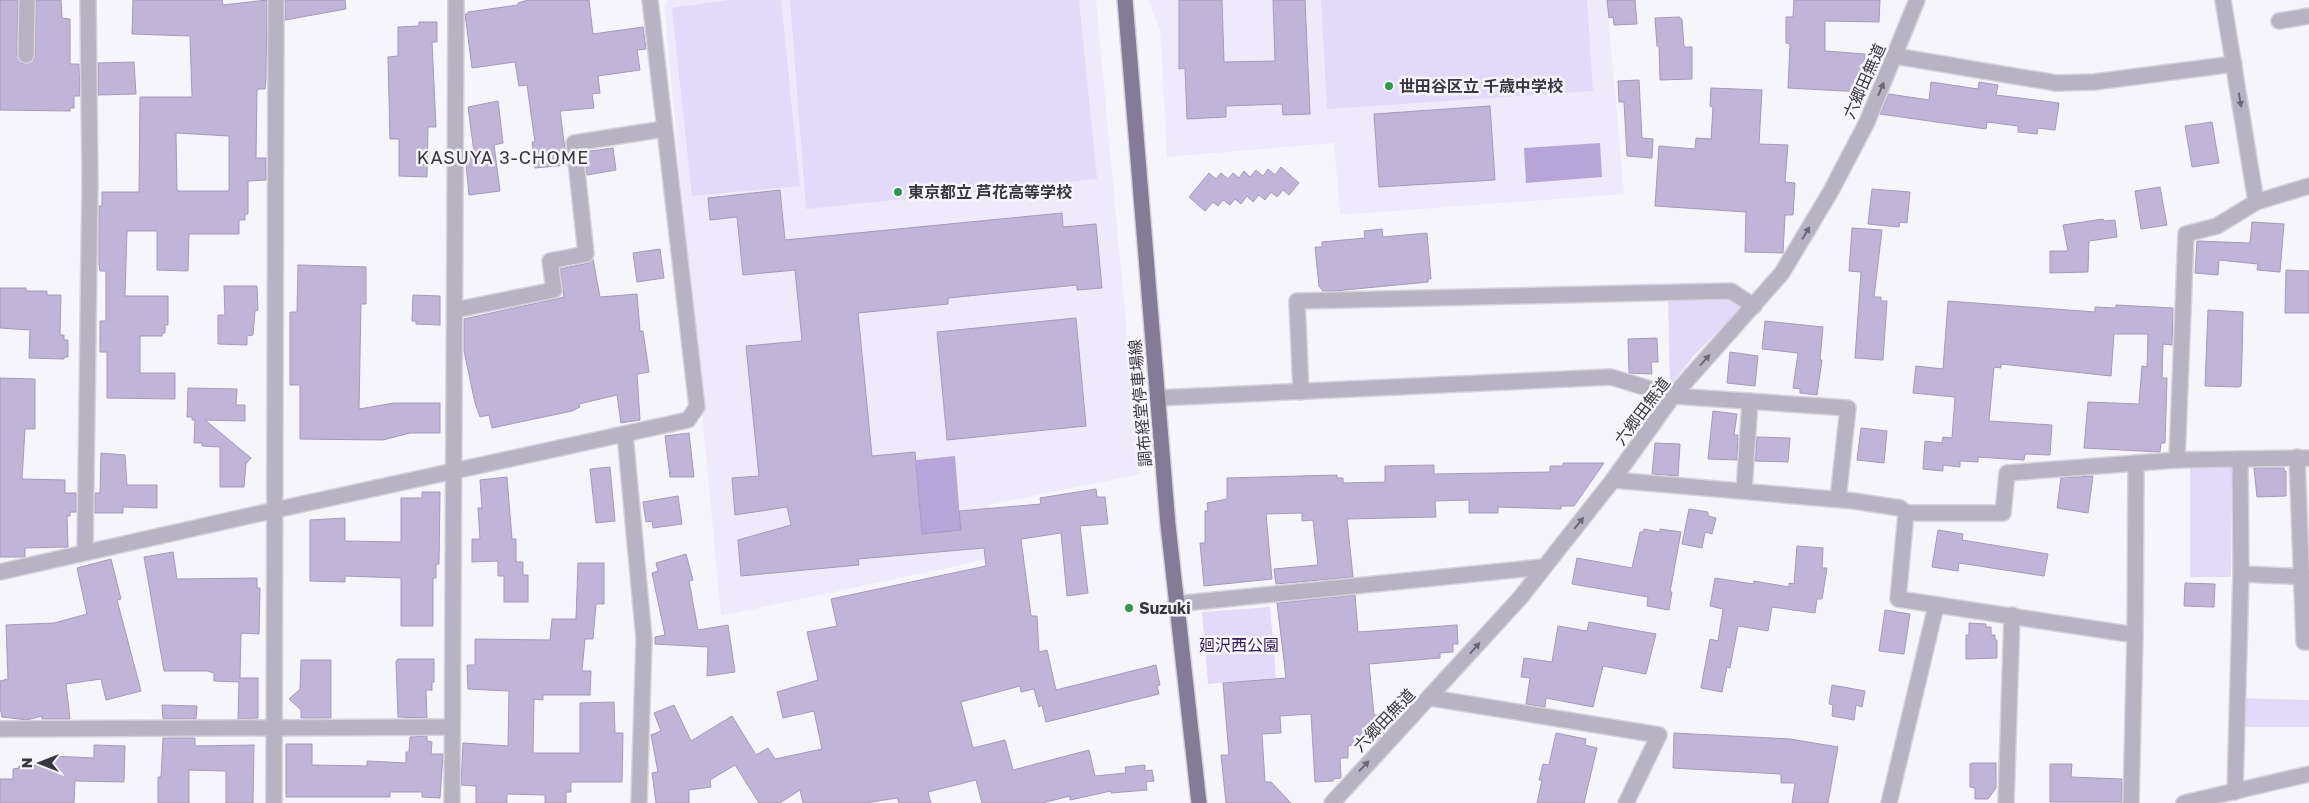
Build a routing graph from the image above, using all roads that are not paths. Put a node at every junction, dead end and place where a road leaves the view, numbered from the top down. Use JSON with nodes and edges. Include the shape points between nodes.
{"nodes":[{"id":1,"x":27,"y":0,"type":"edge"},
{"id":2,"x":88,"y":0,"type":"edge"},
{"id":3,"x":276,"y":0,"type":"edge"},
{"id":4,"x":456,"y":0,"type":"edge"},
{"id":5,"x":650,"y":0,"type":"edge"},
{"id":6,"x":1125,"y":0,"type":"edge"},
{"id":7,"x":1917,"y":0,"type":"edge"},
{"id":8,"x":2223,"y":0,"type":"edge"},
{"id":9,"x":2309,"y":16,"type":"edge"},
{"id":10,"x":2279,"y":21,"type":"dead end"},
{"id":11,"x":26,"y":55,"type":"dead end"},
{"id":12,"x":1895,"y":56,"type":"junction"},
{"id":13,"x":2234,"y":64,"type":"junction"},
{"id":14,"x":664,"y":129,"type":"junction"},
{"id":15,"x":2309,"y":186,"type":"edge"},
{"id":16,"x":2256,"y":202,"type":"junction"},
{"id":17,"x":1754,"y":306,"type":"junction"},
{"id":18,"x":455,"y":310,"type":"junction"},
{"id":19,"x":1301,"y":392,"type":"junction"},
{"id":20,"x":1673,"y":396,"type":"junction"},
{"id":21,"x":1156,"y":398,"type":"junction"},
{"id":22,"x":1750,"y":401,"type":"junction"},
{"id":23,"x":625,"y":434,"type":"junction"},
{"id":24,"x":2303,"y":457,"type":"edge"},
{"id":25,"x":2240,"y":459,"type":"junction"},
{"id":26,"x":2176,"y":460,"type":"junction"},
{"id":27,"x":2136,"y":463,"type":"junction"},
{"id":28,"x":455,"y":472,"type":"junction"},
{"id":29,"x":1613,"y":480,"type":"junction"},
{"id":30,"x":1744,"y":491,"type":"junction"},
{"id":31,"x":1838,"y":499,"type":"junction"},
{"id":32,"x":275,"y":510,"type":"junction"},
{"id":33,"x":1906,"y":513,"type":"junction"},
{"id":34,"x":85,"y":552,"type":"junction"},
{"id":35,"x":1543,"y":567,"type":"junction"},
{"id":36,"x":0,"y":572,"type":"edge"},
{"id":37,"x":2241,"y":574,"type":"junction"},
{"id":38,"x":2306,"y":576,"type":"edge"},
{"id":39,"x":1175,"y":604,"type":"junction"},
{"id":40,"x":1936,"y":606,"type":"junction"},
{"id":41,"x":2012,"y":615,"type":"junction"},
{"id":42,"x":2135,"y":636,"type":"junction"},
{"id":43,"x":2309,"y":642,"type":"edge"},
{"id":44,"x":1431,"y":698,"type":"junction"},
{"id":45,"x":274,"y":727,"type":"junction"},
{"id":46,"x":452,"y":727,"type":"junction"},
{"id":47,"x":0,"y":729,"type":"edge"},
{"id":48,"x":2309,"y":774,"type":"edge"},
{"id":49,"x":2235,"y":792,"type":"junction"},
{"id":50,"x":274,"y":803,"type":"edge"},
{"id":51,"x":452,"y":803,"type":"edge"},
{"id":52,"x":639,"y":803,"type":"edge"},
{"id":53,"x":1199,"y":803,"type":"edge"},
{"id":54,"x":1332,"y":803,"type":"edge"},
{"id":55,"x":1626,"y":803,"type":"edge"},
{"id":56,"x":1890,"y":803,"type":"edge"},
{"id":57,"x":2006,"y":803,"type":"edge"},
{"id":58,"x":2131,"y":803,"type":"edge"},
{"id":59,"x":2184,"y":803,"type":"edge"}],
"edges":[{"from":1,"to":11,"type":"street"},
{"from":2,"to":34,"type":"street","via":[[90,182]]},
{"from":3,"to":32,"type":"street"},
{"from":4,"to":18,"type":"street"},
{"from":5,"to":14,"type":"street"},
{"from":6,"to":21,"type":"main road","name":"調布経堂停車場線"},
{"from":7,"to":12,"type":"street","name":"六郷田無道"},
{"from":8,"to":13,"type":"street"},
{"from":9,"to":10,"type":"street"},
{"from":12,"to":13,"type":"street","via":[[2056,83],[2094,82]]},
{"from":17,"to":12,"type":"street","name":"六郷田無道","one_way":true,"via":[[1782,273],[1831,191],[1867,122]]},
{"from":13,"to":16,"type":"street","one_way":true},
{"from":14,"to":18,"type":"street","via":[[574,143],[586,254],[550,261],[554,290]]},
{"from":14,"to":23,"type":"street","via":[[697,407],[688,420]]},
{"from":15,"to":16,"type":"street"},
{"from":16,"to":26,"type":"street","via":[[2217,226],[2186,234]]},
{"from":17,"to":19,"type":"street","via":[[1731,291],[1297,301]]},
{"from":20,"to":17,"type":"street","name":"六郷田無道","one_way":true},
{"from":18,"to":28,"type":"street"},
{"from":19,"to":20,"type":"street","via":[[1611,377]]},
{"from":19,"to":21,"type":"street"},
{"from":20,"to":22,"type":"street"},
{"from":20,"to":29,"type":"street","name":"六郷田無道"},
{"from":21,"to":39,"type":"main road","name":"調布経堂停車場線"},
{"from":22,"to":30,"type":"street"},
{"from":22,"to":31,"type":"street","via":[[1848,408]]},
{"from":23,"to":28,"type":"street"},
{"from":23,"to":52,"type":"street","via":[[644,639]]},
{"from":24,"to":25,"type":"street"},
{"from":24,"to":38,"type":"street"},
{"from":25,"to":26,"type":"street"},
{"from":25,"to":37,"type":"street"},
{"from":26,"to":27,"type":"street"},
{"from":27,"to":33,"type":"street","via":[[2007,473],[2003,513]]},
{"from":27,"to":42,"type":"street"},
{"from":28,"to":32,"type":"street"},
{"from":28,"to":46,"type":"street"},
{"from":29,"to":30,"type":"street"},
{"from":35,"to":29,"type":"street","name":"六郷田無道","one_way":true},
{"from":30,"to":31,"type":"street"},
{"from":31,"to":33,"type":"street","via":[[1900,508]]},
{"from":32,"to":34,"type":"street"},
{"from":32,"to":45,"type":"street"},
{"from":33,"to":40,"type":"street","via":[[1898,599]]},
{"from":34,"to":36,"type":"street"},
{"from":35,"to":39,"type":"street"},
{"from":44,"to":35,"type":"street","name":"六郷田無道","one_way":true,"via":[[1520,598]]},
{"from":37,"to":38,"type":"street"},
{"from":37,"to":49,"type":"street"},
{"from":38,"to":43,"type":"street","via":[[2304,642]]},
{"from":39,"to":53,"type":"main road","name":"調布経堂停車場線"},
{"from":40,"to":41,"type":"street"},
{"from":40,"to":56,"type":"street"},
{"from":41,"to":42,"type":"street"},
{"from":41,"to":57,"type":"street"},
{"from":42,"to":58,"type":"street"},
{"from":54,"to":44,"type":"street","name":"六郷田無道","one_way":true},
{"from":44,"to":55,"type":"street","via":[[1659,735]]},
{"from":45,"to":46,"type":"street"},
{"from":45,"to":47,"type":"street"},
{"from":45,"to":50,"type":"street"},
{"from":46,"to":51,"type":"street"},
{"from":48,"to":49,"type":"street"},
{"from":49,"to":59,"type":"street"}]}
